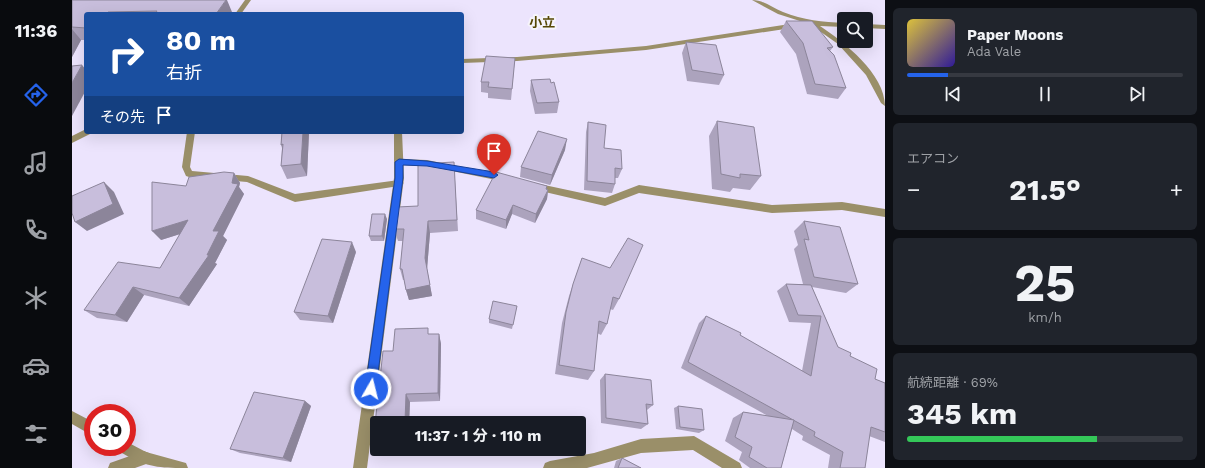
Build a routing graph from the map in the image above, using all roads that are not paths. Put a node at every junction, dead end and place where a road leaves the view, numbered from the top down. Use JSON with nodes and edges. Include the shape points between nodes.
{"nodes":[{"id":1,"x":248,"y":0,"type":"edge"},
{"id":2,"x":755,"y":0,"type":"edge"},
{"id":3,"x":239,"y":12,"type":"edge"},
{"id":4,"x":812,"y":23,"type":"junction"},
{"id":5,"x":837,"y":25,"type":"edge"},
{"id":6,"x":873,"y":26,"type":"edge"},
{"id":7,"x":885,"y":27,"type":"edge"},
{"id":8,"x":464,"y":61,"type":"edge"},
{"id":9,"x":885,"y":103,"type":"edge"},
{"id":10,"x":84,"y":134,"type":"edge"},
{"id":11,"x":191,"y":134,"type":"edge"},
{"id":12,"x":398,"y":134,"type":"edge"},
{"id":13,"x":72,"y":140,"type":"edge"},
{"id":14,"x":399,"y":162,"type":"junction"},
{"id":15,"x":399,"y":183,"type":"junction"},
{"id":16,"x":885,"y":213,"type":"edge"},
{"id":17,"x":72,"y":417,"type":"edge"},
{"id":18,"x":84,"y":424,"type":"edge"},
{"id":19,"x":136,"y":454,"type":"edge"},
{"id":20,"x":144,"y":458,"type":"junction"},
{"id":21,"x":115,"y":468,"type":"edge"},
{"id":22,"x":181,"y":468,"type":"edge"},
{"id":23,"x":360,"y":468,"type":"edge"},
{"id":24,"x":550,"y":468,"type":"edge"},
{"id":25,"x":734,"y":468,"type":"edge"}],
"edges":[{"from":1,"to":3,"type":"street"},
{"from":2,"to":4,"type":"street","via":[[780,13]]},
{"from":4,"to":5,"type":"street"},
{"from":4,"to":8,"type":"street","via":[[646,48]]},
{"from":4,"to":9,"type":"street","via":[[840,43],[868,74]]},
{"from":6,"to":7,"type":"street"},
{"from":10,"to":13,"type":"street"},
{"from":11,"to":15,"type":"street","via":[[186,167],[190,174],[248,179],[295,198]]},
{"from":12,"to":14,"type":"street"},
{"from":14,"to":15,"type":"street"},
{"from":14,"to":16,"type":"street","via":[[494,175],[605,202],[639,189],[772,209],[842,206]]},
{"from":15,"to":23,"type":"street"},
{"from":17,"to":18,"type":"street"},
{"from":19,"to":20,"type":"street"},
{"from":20,"to":21,"type":"street"},
{"from":20,"to":22,"type":"street"},
{"from":24,"to":25,"type":"street","via":[[594,460],[641,446],[694,443]]}]}
